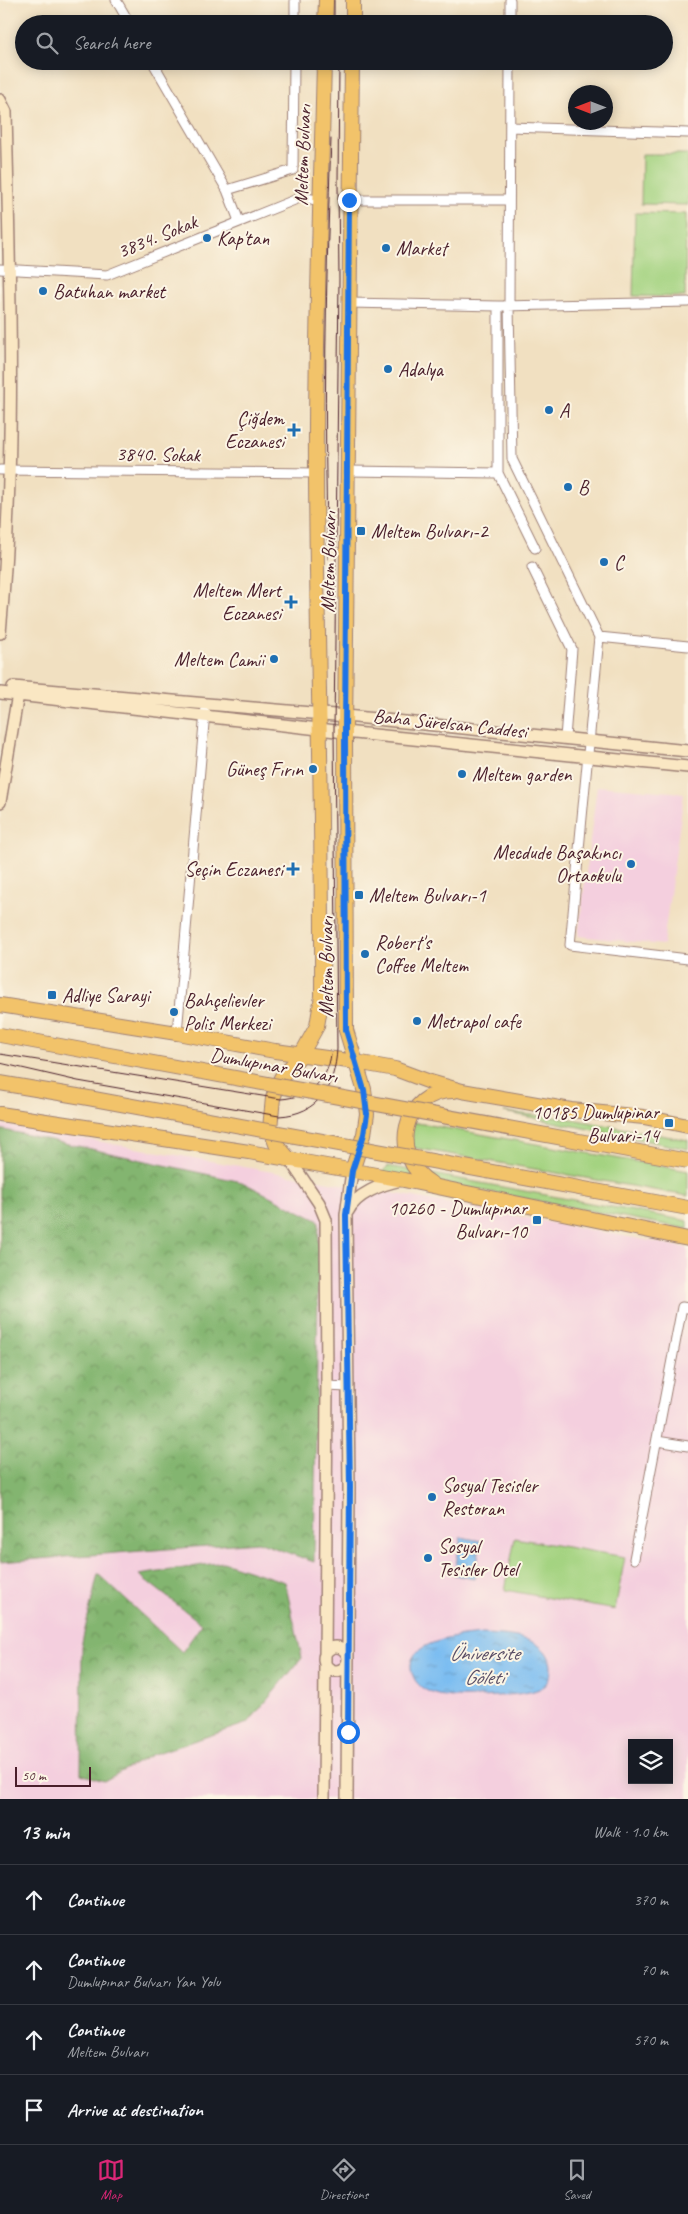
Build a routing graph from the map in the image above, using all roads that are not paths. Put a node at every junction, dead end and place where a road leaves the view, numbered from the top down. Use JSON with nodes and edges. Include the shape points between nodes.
{"nodes":[{"id":1,"x":116,"y":0,"type":"edge"},
{"id":2,"x":295,"y":0,"type":"edge"},
{"id":3,"x":326,"y":0,"type":"edge"},
{"id":4,"x":353,"y":0,"type":"edge"},
{"id":5,"x":510,"y":0,"type":"edge"},
{"id":6,"x":125,"y":15,"type":"edge"},
{"id":7,"x":295,"y":15,"type":"edge"},
{"id":8,"x":325,"y":15,"type":"edge"},
{"id":9,"x":353,"y":15,"type":"edge"},
{"id":10,"x":510,"y":15,"type":"edge"},
{"id":11,"x":157,"y":70,"type":"edge"},
{"id":12,"x":294,"y":70,"type":"edge"},
{"id":13,"x":324,"y":70,"type":"edge"},
{"id":14,"x":352,"y":70,"type":"edge"},
{"id":15,"x":510,"y":70,"type":"edge"},
{"id":16,"x":0,"y":100,"type":"edge"},
{"id":17,"x":510,"y":127,"type":"junction"},
{"id":18,"x":688,"y":133,"type":"edge"},
{"id":19,"x":227,"y":190,"type":"junction"},
{"id":20,"x":349,"y":200,"type":"junction"},
{"id":21,"x":509,"y":200,"type":"junction"},
{"id":22,"x":321,"y":201,"type":"junction"},
{"id":23,"x":239,"y":221,"type":"junction"},
{"id":24,"x":5,"y":269,"type":"edge"},
{"id":25,"x":688,"y":302,"type":"edge"},
{"id":26,"x":349,"y":303,"type":"junction"},
{"id":27,"x":498,"y":306,"type":"junction"},
{"id":28,"x":509,"y":306,"type":"junction"},
{"id":29,"x":5,"y":470,"type":"edge"},
{"id":30,"x":349,"y":471,"type":"junction"},
{"id":31,"x":316,"y":473,"type":"junction"},
{"id":32,"x":498,"y":474,"type":"junction"},
{"id":33,"x":535,"y":548,"type":"dead end"},
{"id":34,"x":532,"y":567,"type":"dead end"},
{"id":35,"x":0,"y":633,"type":"edge"},
{"id":36,"x":599,"y":637,"type":"junction"},
{"id":37,"x":688,"y":646,"type":"edge"},
{"id":38,"x":0,"y":686,"type":"edge"},
{"id":39,"x":18,"y":692,"type":"junction"},
{"id":40,"x":0,"y":693,"type":"edge"},
{"id":41,"x":206,"y":704,"type":"junction"},
{"id":42,"x":319,"y":714,"type":"junction"},
{"id":43,"x":205,"y":716,"type":"junction"},
{"id":44,"x":346,"y":716,"type":"junction"},
{"id":45,"x":320,"y":729,"type":"junction"},
{"id":46,"x":345,"y":732,"type":"junction"},
{"id":47,"x":565,"y":738,"type":"junction"},
{"id":48,"x":590,"y":740,"type":"junction"},
{"id":49,"x":688,"y":751,"type":"edge"},
{"id":50,"x":589,"y":756,"type":"junction"},
{"id":51,"x":688,"y":767,"type":"edge"},
{"id":52,"x":0,"y":802,"type":"edge"},
{"id":53,"x":688,"y":959,"type":"edge"},
{"id":54,"x":0,"y":1005,"type":"edge"},
{"id":55,"x":177,"y":1033,"type":"junction"},
{"id":56,"x":0,"y":1035,"type":"edge"},
{"id":57,"x":301,"y":1055,"type":"junction"},
{"id":58,"x":356,"y":1062,"type":"junction"},
{"id":59,"x":0,"y":1084,"type":"edge"},
{"id":60,"x":462,"y":1091,"type":"junction"},
{"id":61,"x":0,"y":1114,"type":"edge"},
{"id":62,"x":688,"y":1126,"type":"edge"},
{"id":63,"x":290,"y":1160,"type":"junction"},
{"id":64,"x":688,"y":1161,"type":"edge"},
{"id":65,"x":352,"y":1171,"type":"junction"},
{"id":66,"x":404,"y":1180,"type":"junction"},
{"id":67,"x":435,"y":1186,"type":"junction"},
{"id":68,"x":688,"y":1208,"type":"edge"},
{"id":69,"x":346,"y":1215,"type":"junction"},
{"id":70,"x":688,"y":1238,"type":"edge"},
{"id":71,"x":688,"y":1308,"type":"edge"},
{"id":72,"x":327,"y":1386,"type":"junction"},
{"id":73,"x":347,"y":1387,"type":"junction"},
{"id":74,"x":657,"y":1441,"type":"junction"},
{"id":75,"x":688,"y":1446,"type":"edge"},
{"id":76,"x":634,"y":1560,"type":"dead end"},
{"id":77,"x":348,"y":1658,"type":"junction"},
{"id":78,"x":324,"y":1659,"type":"junction"},
{"id":79,"x":324,"y":1799,"type":"edge"},
{"id":80,"x":348,"y":1799,"type":"edge"}],
"edges":[{"from":1,"to":6,"type":"street"},
{"from":2,"to":7,"type":"street"},
{"from":3,"to":8,"type":"main road"},
{"from":4,"to":9,"type":"main road"},
{"from":5,"to":10,"type":"street"},
{"from":11,"to":19,"type":"street"},
{"from":12,"to":19,"type":"street","via":[[293,170]]},
{"from":13,"to":22,"type":"main road","name":"Meltem Bulvarı"},
{"from":14,"to":20,"type":"main road","name":"Meltem Bulvarı"},
{"from":15,"to":17,"type":"street"},
{"from":16,"to":24,"type":"street","via":[[6,112]]},
{"from":17,"to":18,"type":"street"},
{"from":17,"to":21,"type":"street"},
{"from":19,"to":23,"type":"street"},
{"from":20,"to":21,"type":"street"},
{"from":20,"to":26,"type":"main road","name":"Meltem Bulvarı"},
{"from":21,"to":28,"type":"street"},
{"from":22,"to":23,"type":"street","name":"3834. Sokak","via":[[302,197]]},
{"from":22,"to":31,"type":"main road","name":"Meltem Bulvarı","via":[[317,273]]},
{"from":23,"to":24,"type":"street","name":"3834. Sokak","via":[[107,275]]},
{"from":24,"to":29,"type":"street"},
{"from":25,"to":28,"type":"street"},
{"from":26,"to":27,"type":"street"},
{"from":26,"to":30,"type":"main road","name":"Meltem Bulvarı"},
{"from":27,"to":28,"type":"street"},
{"from":27,"to":32,"type":"street"},
{"from":28,"to":36,"type":"street","via":[[512,459]]},
{"from":29,"to":31,"type":"street","name":"3840. Sokak"},
{"from":29,"to":35,"type":"street","via":[[7,562]]},
{"from":30,"to":32,"type":"street"},
{"from":30,"to":44,"type":"main road","name":"Meltem Bulvarı"},
{"from":31,"to":42,"type":"main road","name":"Meltem Bulvarı"},
{"from":32,"to":33,"type":"street"},
{"from":34,"to":47,"type":"street","via":[[572,648]]},
{"from":36,"to":37,"type":"street"},
{"from":36,"to":48,"type":"street"},
{"from":38,"to":39,"type":"street","name":"Baha Sürelsan Caddesi"},
{"from":39,"to":40,"type":"street","name":"Baha Sürelsan Caddesi"},
{"from":39,"to":41,"type":"street","name":"Baha Sürelsan Caddesi"},
{"from":39,"to":43,"type":"street","name":"Baha Sürelsan Caddesi"},
{"from":39,"to":52,"type":"street"},
{"from":41,"to":42,"type":"street","name":"Baha Sürelsan Caddesi"},
{"from":41,"to":43,"type":"street"},
{"from":42,"to":44,"type":"street","name":"Baha Sürelsan Caddesi"},
{"from":42,"to":45,"type":"main road","name":"Meltem Bulvarı"},
{"from":43,"to":45,"type":"street","name":"Baha Sürelsan Caddesi"},
{"from":43,"to":55,"type":"street"},
{"from":44,"to":46,"type":"main road","name":"Meltem Bulvarı"},
{"from":44,"to":47,"type":"street","name":"Baha Sürelsan Caddesi"},
{"from":45,"to":46,"type":"street","name":"Baha Sürelsan Caddesi"},
{"from":45,"to":57,"type":"main road","name":"Meltem Bulvarı","via":[[322,996],[317,1026]]},
{"from":46,"to":50,"type":"street","name":"Baha Sürelsan Caddesi"},
{"from":46,"to":58,"type":"main road","name":"Meltem Bulvarı","via":[[346,1030]]},
{"from":47,"to":48,"type":"street","name":"Baha Sürelsan Caddesi"},
{"from":48,"to":49,"type":"street","name":"Baha Sürelsan Caddesi"},
{"from":48,"to":50,"type":"street"},
{"from":50,"to":51,"type":"street","name":"Baha Sürelsan Caddesi"},
{"from":50,"to":53,"type":"street","via":[[570,945]]},
{"from":54,"to":55,"type":"main road"},
{"from":55,"to":57,"type":"main road"},
{"from":56,"to":64,"type":"main road","name":"Dumlupınar Bulvarı","bridge":true},
{"from":57,"to":58,"type":"main road"},
{"from":57,"to":63,"type":"main road","via":[[281,1078],[270,1115],[270,1128],[276,1144]]},
{"from":58,"to":60,"type":"main road","via":[[395,1069]]},
{"from":58,"to":65,"type":"main road","via":[[367,1114]]},
{"from":59,"to":68,"type":"main road","bridge":true},
{"from":60,"to":62,"type":"main road"},
{"from":60,"to":67,"type":"main road","via":[[434,1094],[422,1102],[407,1126],[407,1154],[413,1167]]},
{"from":61,"to":63,"type":"main road"},
{"from":63,"to":65,"type":"main road"},
{"from":63,"to":72,"type":"street","via":[[319,1203],[326,1220]]},
{"from":65,"to":66,"type":"main road"},
{"from":65,"to":69,"type":"street"},
{"from":66,"to":67,"type":"main road"},
{"from":66,"to":69,"type":"street","via":[[387,1184],[355,1200]]},
{"from":67,"to":70,"type":"main road"},
{"from":69,"to":73,"type":"street"},
{"from":71,"to":74,"type":"street","via":[[682,1307]]},
{"from":72,"to":73,"type":"street"},
{"from":72,"to":78,"type":"street"},
{"from":73,"to":77,"type":"street","via":[[350,1487]]},
{"from":74,"to":75,"type":"street"},
{"from":74,"to":76,"type":"street"},
{"from":77,"to":78,"type":"street","via":[[345,1650],[336,1646],[327,1650]]},
{"from":77,"to":78,"type":"street","via":[[345,1667],[336,1671],[328,1668]]},
{"from":77,"to":80,"type":"street"},
{"from":78,"to":79,"type":"street"}]}
